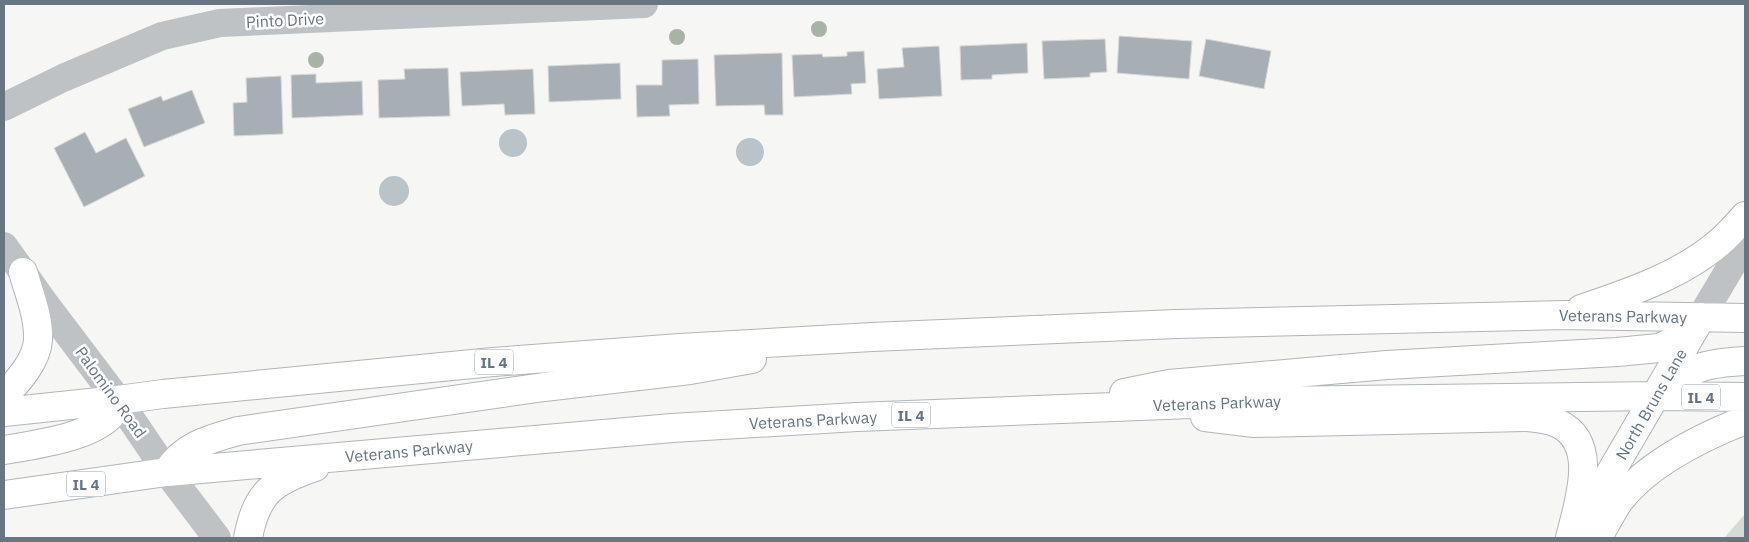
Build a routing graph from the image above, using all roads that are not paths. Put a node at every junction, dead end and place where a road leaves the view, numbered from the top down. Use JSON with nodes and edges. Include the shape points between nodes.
{"nodes":[{"id":1,"x":644,"y":4,"type":"edge"},
{"id":2,"x":391,"y":9,"type":"edge"},
{"id":3,"x":4,"y":107,"type":"edge"},
{"id":4,"x":1745,"y":216,"type":"edge"},
{"id":5,"x":1745,"y":243,"type":"edge"},
{"id":6,"x":4,"y":246,"type":"edge"},
{"id":7,"x":23,"y":272,"type":"junction"},
{"id":8,"x":1565,"y":315,"type":"junction"},
{"id":9,"x":1701,"y":318,"type":"junction"},
{"id":10,"x":1745,"y":318,"type":"edge"},
{"id":11,"x":872,"y":337,"type":"junction"},
{"id":12,"x":1745,"y":361,"type":"edge"},
{"id":13,"x":4,"y":395,"type":"edge"},
{"id":14,"x":1657,"y":396,"type":"junction"},
{"id":15,"x":1745,"y":397,"type":"edge"},
{"id":16,"x":118,"y":400,"type":"junction"},
{"id":17,"x":1116,"y":406,"type":"junction"},
{"id":18,"x":1049,"y":408,"type":"junction"},
{"id":19,"x":4,"y":412,"type":"edge"},
{"id":20,"x":1745,"y":420,"type":"edge"},
{"id":21,"x":4,"y":450,"type":"edge"},
{"id":22,"x":352,"y":456,"type":"junction"},
{"id":23,"x":167,"y":472,"type":"junction"},
{"id":24,"x":4,"y":495,"type":"edge"},
{"id":25,"x":217,"y":538,"type":"edge"},
{"id":26,"x":248,"y":538,"type":"edge"},
{"id":27,"x":1571,"y":538,"type":"edge"},
{"id":28,"x":1597,"y":538,"type":"edge"}],
"edges":[{"from":1,"to":2,"type":"street","name":"Pinto Drive"},
{"from":2,"to":3,"type":"street","name":"Pinto Drive","via":[[220,24],[162,36]]},
{"from":4,"to":8,"type":"main road","via":[[1720,242],[1688,264],[1625,294]]},
{"from":5,"to":9,"type":"street","name":"North Bruns Lane"},
{"from":6,"to":7,"type":"street","name":"Palomino Road"},
{"from":7,"to":13,"type":"main road","via":[[38,326],[38,342],[23,373]]},
{"from":7,"to":16,"type":"street","name":"Palomino Road"},
{"from":8,"to":9,"type":"main road","name":"Veterans Parkway","number":"IL 4"},
{"from":8,"to":11,"type":"main road","name":"Veterans Parkway","number":"IL 4","via":[[1176,324]]},
{"from":9,"to":10,"type":"main road","name":"Veterans Parkway","number":"IL 4"},
{"from":9,"to":14,"type":"main road","name":"North Bruns Lane"},
{"from":9,"to":18,"type":"main road","via":[[1679,339],[1659,348],[1387,365],[1169,384]]},
{"from":11,"to":16,"type":"main road","name":"Veterans Parkway","number":"IL 4","via":[[493,362]]},
{"from":11,"to":23,"type":"main road","via":[[690,370],[544,387],[238,431],[191,448],[175,460]]},
{"from":12,"to":14,"type":"main road","via":[[1695,368]]},
{"from":14,"to":15,"type":"main road","name":"Veterans Parkway","number":"IL 4"},
{"from":14,"to":17,"type":"main road","name":"Veterans Parkway","number":"IL 4"},
{"from":14,"to":27,"type":"main road","name":"North Bruns Lane"},
{"from":16,"to":19,"type":"main road","name":"Veterans Parkway","number":"IL 4"},
{"from":16,"to":21,"type":"main road","via":[[114,411],[104,422],[78,434]]},
{"from":16,"to":23,"type":"street","name":"Palomino Road"},
{"from":17,"to":18,"type":"main road","name":"Veterans Parkway","number":"IL 4"},
{"from":17,"to":27,"type":"main road","via":[[1254,423],[1526,417],[1557,423],[1578,444],[1584,461]]},
{"from":18,"to":22,"type":"main road","name":"Veterans Parkway","number":"IL 4","via":[[672,428]]},
{"from":20,"to":28,"type":"main road","via":[[1688,445],[1641,478],[1620,501]]},
{"from":22,"to":23,"type":"main road","name":"Veterans Parkway","number":"IL 4"},
{"from":22,"to":26,"type":"main road","via":[[291,475],[277,483],[258,504]]},
{"from":23,"to":24,"type":"main road","name":"Veterans Parkway","number":"IL 4"},
{"from":23,"to":25,"type":"street","name":"Palomino Road"}]}
